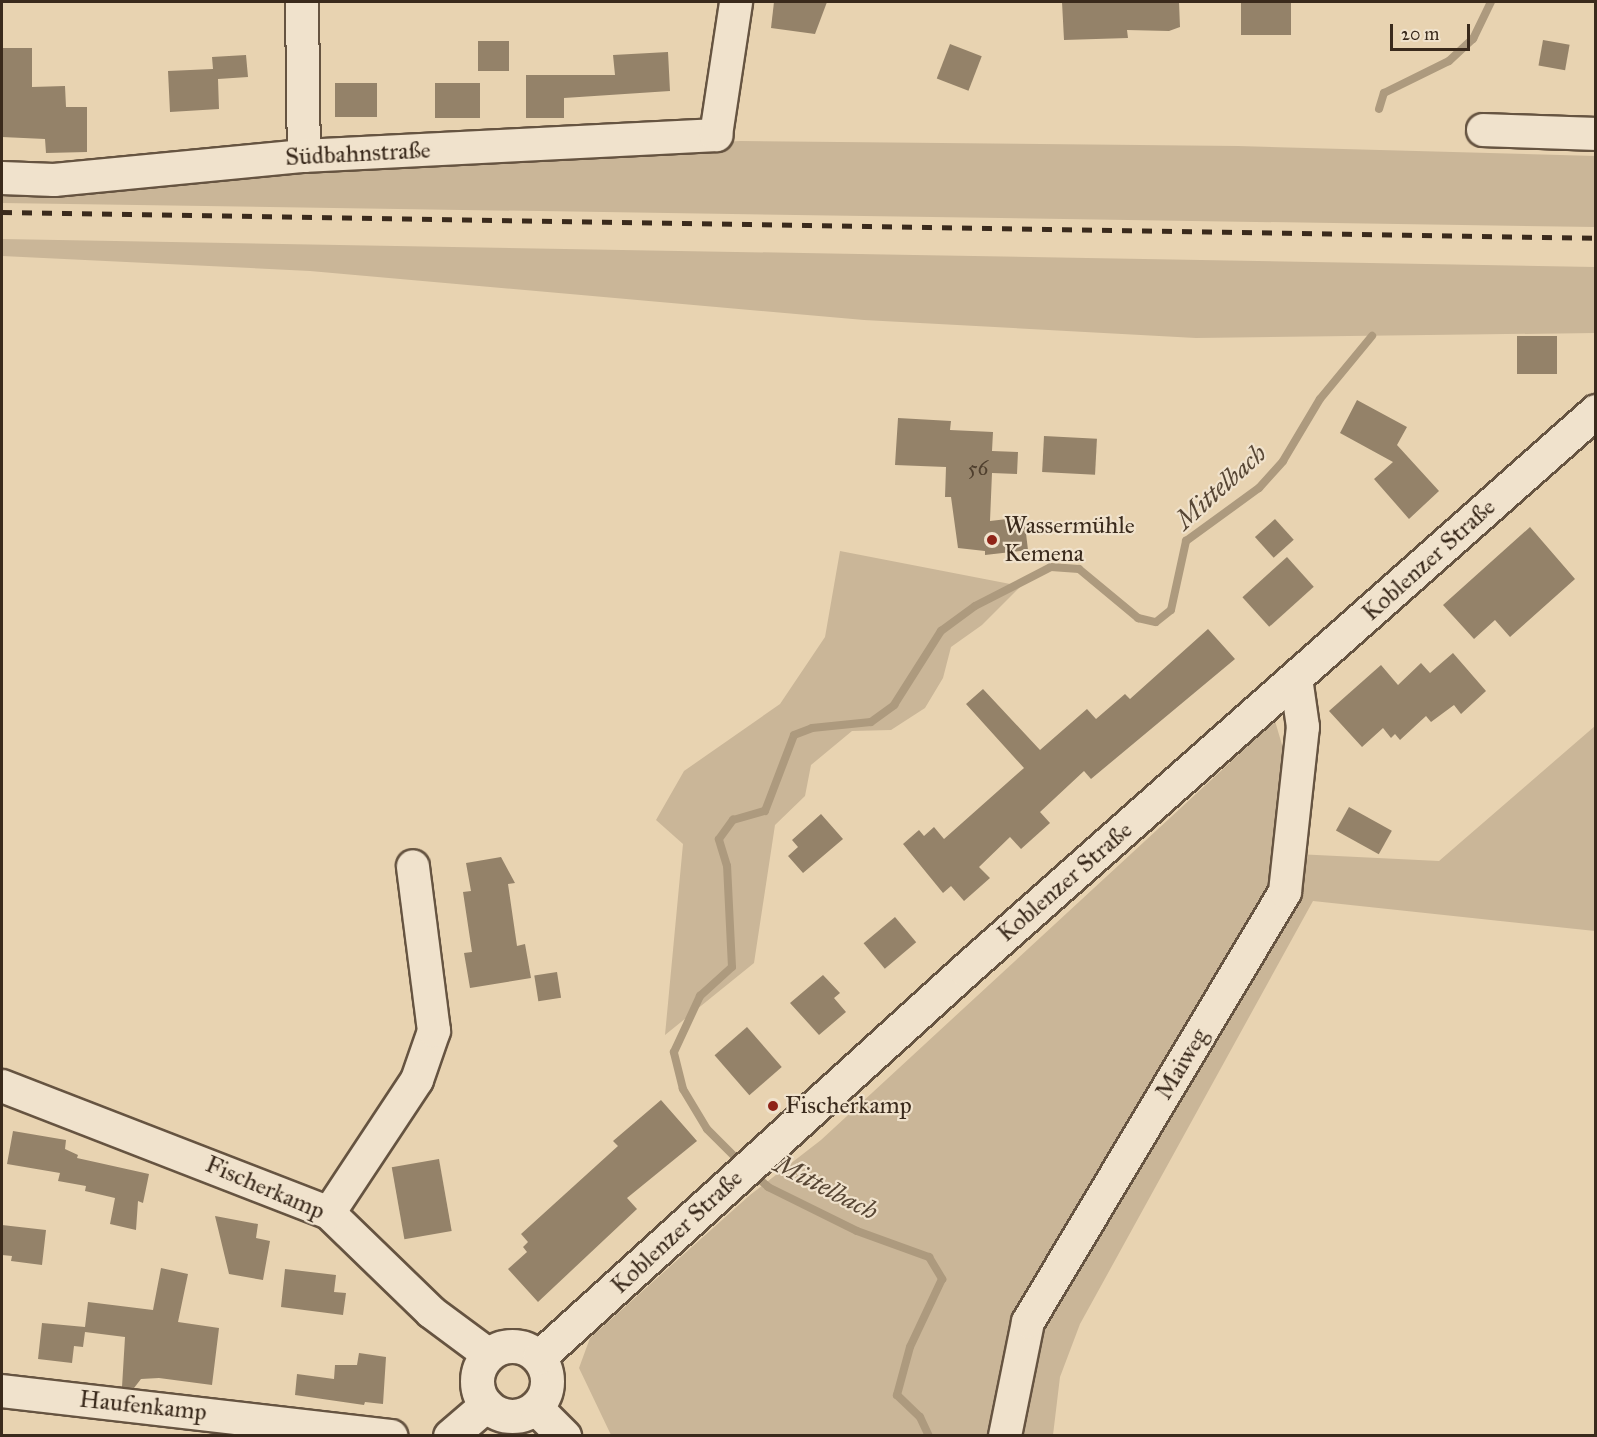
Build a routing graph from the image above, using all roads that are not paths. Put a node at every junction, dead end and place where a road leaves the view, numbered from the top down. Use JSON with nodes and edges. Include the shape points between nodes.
{"nodes":[{"id":1,"x":302,"y":2,"type":"edge"},
{"id":2,"x":736,"y":2,"type":"edge"},
{"id":3,"x":1484,"y":130,"type":"dead end"},
{"id":4,"x":1596,"y":134,"type":"edge"},
{"id":5,"x":304,"y":156,"type":"junction"},
{"id":6,"x":2,"y":178,"type":"edge"},
{"id":7,"x":1596,"y":411,"type":"edge"},
{"id":8,"x":1296,"y":678,"type":"junction"},
{"id":9,"x":413,"y":866,"type":"dead end"},
{"id":10,"x":2,"y":1086,"type":"edge"},
{"id":11,"x":329,"y":1213,"type":"junction"},
{"id":12,"x":489,"y":1355,"type":"junction"},
{"id":13,"x":539,"y":1357,"type":"junction"},
{"id":14,"x":2,"y":1391,"type":"edge"},
{"id":15,"x":486,"y":1405,"type":"junction"},
{"id":16,"x":536,"y":1408,"type":"junction"},
{"id":17,"x":391,"y":1436,"type":"edge"},
{"id":18,"x":450,"y":1436,"type":"edge"},
{"id":19,"x":564,"y":1436,"type":"edge"},
{"id":20,"x":1005,"y":1436,"type":"edge"}],
"edges":[{"from":1,"to":5,"type":"street"},
{"from":2,"to":5,"type":"street","name":"Südbahnstraße","via":[[716,135]]},
{"from":3,"to":4,"type":"street"},
{"from":5,"to":6,"type":"street","name":"Südbahnstraße","via":[[54,180]]},
{"from":7,"to":8,"type":"street","name":"Koblenzer Straße"},
{"from":8,"to":13,"type":"street","name":"Koblenzer Straße"},
{"from":8,"to":20,"type":"street","name":"Maiweg","via":[[1303,727],[1285,892],[1028,1322]]},
{"from":9,"to":11,"type":"street","via":[[434,1031],[417,1080]]},
{"from":10,"to":11,"type":"street","name":"Fischerkamp"},
{"from":11,"to":12,"type":"street","name":"Fischerkamp","via":[[431,1312]]},
{"from":12,"to":13,"type":"street","via":[[509,1346],[530,1350]]},
{"from":12,"to":15,"type":"street","via":[[477,1374],[480,1396]]},
{"from":13,"to":16,"type":"street","via":[[548,1377],[547,1388]]},
{"from":14,"to":17,"type":"street","name":"Haufenkamp"},
{"from":15,"to":16,"type":"street","via":[[505,1416],[516,1417]]},
{"from":15,"to":18,"type":"street"},
{"from":16,"to":19,"type":"street"}]}
